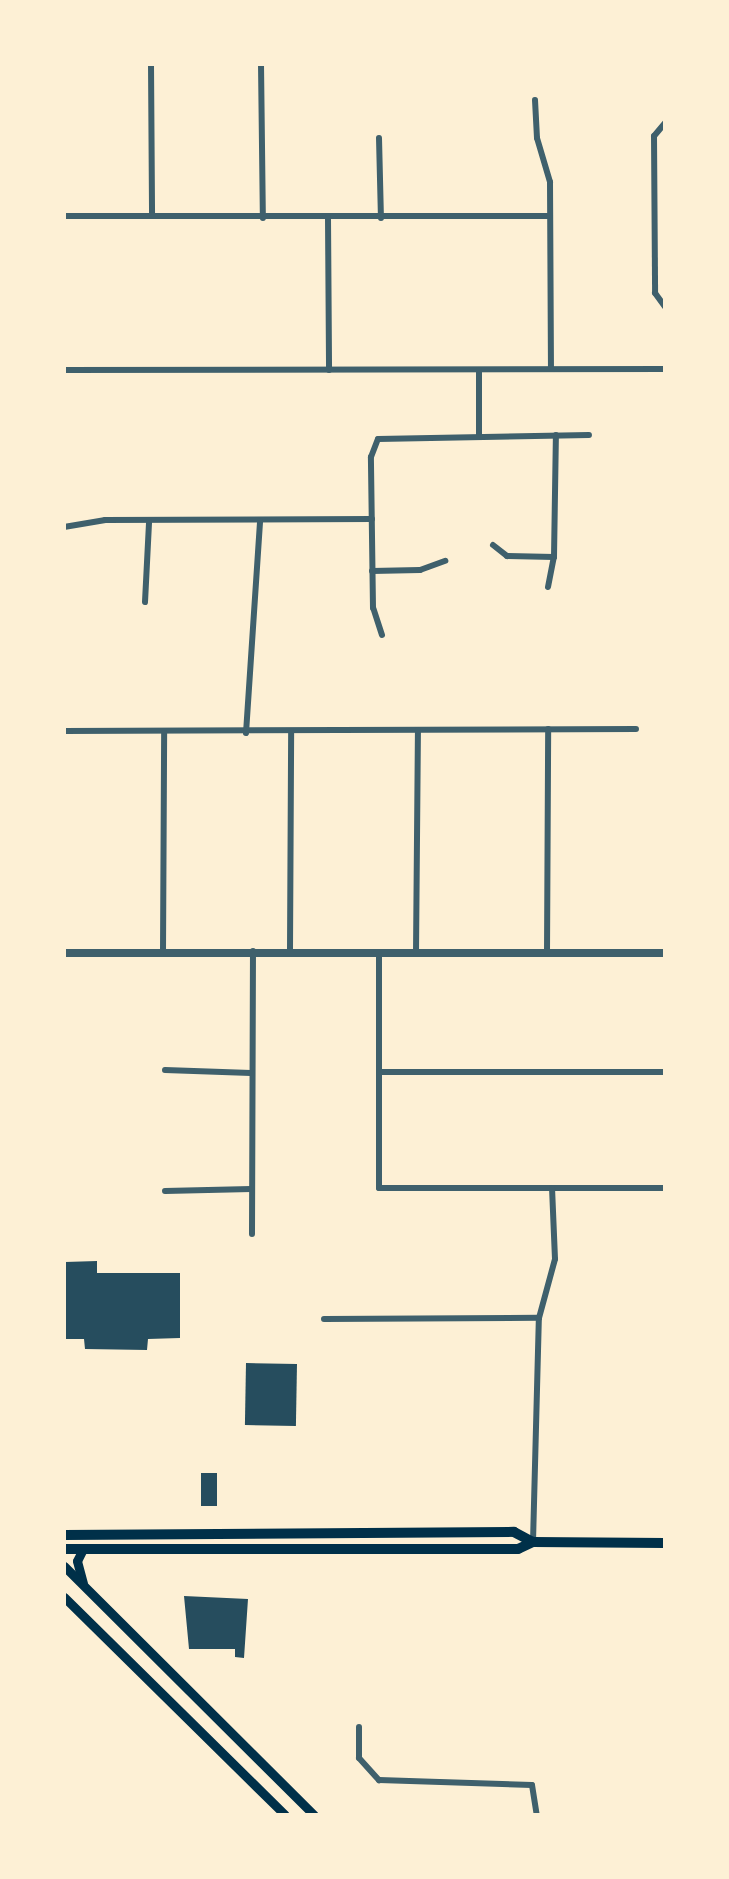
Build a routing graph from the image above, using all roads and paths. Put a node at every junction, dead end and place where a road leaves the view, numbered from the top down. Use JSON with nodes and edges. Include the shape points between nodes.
{"nodes":[{"id":1,"x":151,"y":64,"type":"edge"},
{"id":2,"x":261,"y":64,"type":"edge"},
{"id":3,"x":535,"y":100,"type":"dead end"},
{"id":4,"x":665,"y":123,"type":"edge"},
{"id":5,"x":379,"y":138,"type":"dead end"},
{"id":6,"x":64,"y":216,"type":"edge"},
{"id":7,"x":152,"y":216,"type":"junction"},
{"id":8,"x":550,"y":216,"type":"junction"},
{"id":9,"x":263,"y":218,"type":"junction"},
{"id":10,"x":328,"y":218,"type":"junction"},
{"id":11,"x":381,"y":218,"type":"junction"},
{"id":12,"x":655,"y":218,"type":"junction"},
{"id":13,"x":665,"y":218,"type":"edge"},
{"id":14,"x":665,"y":307,"type":"edge"},
{"id":15,"x":551,"y":369,"type":"junction"},
{"id":16,"x":665,"y":369,"type":"edge"},
{"id":17,"x":64,"y":370,"type":"edge"},
{"id":18,"x":329,"y":370,"type":"junction"},
{"id":19,"x":479,"y":370,"type":"junction"},
{"id":20,"x":479,"y":435,"type":"junction"},
{"id":21,"x":556,"y":435,"type":"junction"},
{"id":22,"x":589,"y":435,"type":"dead end"},
{"id":23,"x":372,"y":519,"type":"junction"},
{"id":24,"x":260,"y":521,"type":"junction"},
{"id":25,"x":149,"y":522,"type":"junction"},
{"id":26,"x":64,"y":527,"type":"edge"},
{"id":27,"x":493,"y":545,"type":"dead end"},
{"id":28,"x":554,"y":557,"type":"junction"},
{"id":29,"x":445,"y":561,"type":"dead end"},
{"id":30,"x":372,"y":571,"type":"junction"},
{"id":31,"x":548,"y":587,"type":"dead end"},
{"id":32,"x":145,"y":602,"type":"dead end"},
{"id":33,"x":382,"y":635,"type":"dead end"},
{"id":34,"x":548,"y":729,"type":"junction"},
{"id":35,"x":636,"y":729,"type":"dead end"},
{"id":36,"x":418,"y":730,"type":"junction"},
{"id":37,"x":64,"y":731,"type":"edge"},
{"id":38,"x":291,"y":731,"type":"junction"},
{"id":39,"x":164,"y":733,"type":"junction"},
{"id":40,"x":246,"y":733,"type":"junction"},
{"id":41,"x":253,"y":951,"type":"junction"},
{"id":42,"x":290,"y":951,"type":"junction"},
{"id":43,"x":163,"y":952,"type":"junction"},
{"id":44,"x":379,"y":952,"type":"junction"},
{"id":45,"x":64,"y":953,"type":"edge"},
{"id":46,"x":416,"y":953,"type":"junction"},
{"id":47,"x":665,"y":953,"type":"edge"},
{"id":48,"x":547,"y":954,"type":"junction"},
{"id":49,"x":165,"y":1070,"type":"dead end"},
{"id":50,"x":379,"y":1072,"type":"junction"},
{"id":51,"x":665,"y":1072,"type":"edge"},
{"id":52,"x":251,"y":1073,"type":"junction"},
{"id":53,"x":552,"y":1188,"type":"junction"},
{"id":54,"x":665,"y":1188,"type":"edge"},
{"id":55,"x":251,"y":1189,"type":"junction"},
{"id":56,"x":165,"y":1191,"type":"dead end"},
{"id":57,"x":252,"y":1234,"type":"dead end"},
{"id":58,"x":539,"y":1318,"type":"junction"},
{"id":59,"x":324,"y":1319,"type":"dead end"},
{"id":60,"x":64,"y":1535,"type":"edge"},
{"id":61,"x":533,"y":1542,"type":"junction"},
{"id":62,"x":665,"y":1543,"type":"edge"},
{"id":63,"x":64,"y":1549,"type":"edge"},
{"id":64,"x":83,"y":1549,"type":"junction"},
{"id":65,"x":64,"y":1566,"type":"edge"},
{"id":66,"x":84,"y":1586,"type":"junction"},
{"id":67,"x":64,"y":1597,"type":"edge"},
{"id":68,"x":359,"y":1727,"type":"dead end"},
{"id":69,"x":285,"y":1815,"type":"edge"},
{"id":70,"x":314,"y":1815,"type":"edge"},
{"id":71,"x":537,"y":1815,"type":"edge"}],
"edges":[{"from":1,"to":7,"type":"street"},
{"from":2,"to":9,"type":"street"},
{"from":3,"to":8,"type":"street"},
{"from":4,"to":12,"type":"street","via":[[654,136]]},
{"from":5,"to":11,"type":"street"},
{"from":6,"to":7,"type":"street"},
{"from":7,"to":9,"type":"street"},
{"from":8,"to":11,"type":"street"},
{"from":8,"to":15,"type":"street"},
{"from":9,"to":10,"type":"street"},
{"from":10,"to":11,"type":"street"},
{"from":10,"to":18,"type":"street"},
{"from":12,"to":13,"type":"street"},
{"from":12,"to":14,"type":"street","via":[[655,293]]},
{"from":15,"to":16,"type":"street"},
{"from":15,"to":19,"type":"street"},
{"from":17,"to":18,"type":"street"},
{"from":18,"to":19,"type":"street"},
{"from":19,"to":20,"type":"street"},
{"from":20,"to":21,"type":"street"},
{"from":20,"to":23,"type":"street","via":[[378,439],[372,446]]},
{"from":21,"to":22,"type":"street"},
{"from":21,"to":28,"type":"street"},
{"from":23,"to":24,"type":"street"},
{"from":23,"to":30,"type":"street"},
{"from":24,"to":25,"type":"street"},
{"from":24,"to":40,"type":"street"},
{"from":25,"to":26,"type":"street","via":[[105,520]]},
{"from":25,"to":32,"type":"street"},
{"from":27,"to":28,"type":"street","via":[[507,556]]},
{"from":28,"to":31,"type":"street"},
{"from":29,"to":30,"type":"street","via":[[420,570]]},
{"from":30,"to":33,"type":"street","via":[[373,608]]},
{"from":34,"to":35,"type":"street"},
{"from":34,"to":36,"type":"street"},
{"from":34,"to":48,"type":"street"},
{"from":36,"to":38,"type":"street"},
{"from":36,"to":46,"type":"street"},
{"from":37,"to":39,"type":"street"},
{"from":38,"to":40,"type":"street"},
{"from":38,"to":42,"type":"street"},
{"from":39,"to":40,"type":"street"},
{"from":39,"to":43,"type":"street"},
{"from":41,"to":42,"type":"street"},
{"from":41,"to":43,"type":"street"},
{"from":41,"to":52,"type":"street"},
{"from":42,"to":44,"type":"street"},
{"from":43,"to":45,"type":"street"},
{"from":44,"to":46,"type":"street"},
{"from":44,"to":50,"type":"street"},
{"from":46,"to":48,"type":"street"},
{"from":47,"to":48,"type":"street"},
{"from":49,"to":52,"type":"street"},
{"from":50,"to":51,"type":"street"},
{"from":50,"to":53,"type":"street","via":[[379,1188]]},
{"from":52,"to":55,"type":"street"},
{"from":53,"to":54,"type":"street"},
{"from":53,"to":58,"type":"street","via":[[555,1259]]},
{"from":55,"to":56,"type":"street"},
{"from":55,"to":57,"type":"street"},
{"from":58,"to":59,"type":"street"},
{"from":58,"to":61,"type":"street"},
{"from":60,"to":61,"type":"main road","via":[[514,1532]]},
{"from":61,"to":62,"type":"main road"},
{"from":61,"to":64,"type":"main road","via":[[518,1549]]},
{"from":63,"to":64,"type":"main road"},
{"from":64,"to":66,"type":"main road","via":[[77,1561]]},
{"from":65,"to":66,"type":"main road"},
{"from":66,"to":70,"type":"main road"},
{"from":67,"to":69,"type":"main road"},
{"from":68,"to":71,"type":"street","via":[[359,1758],[379,1780],[532,1785]]}]}
